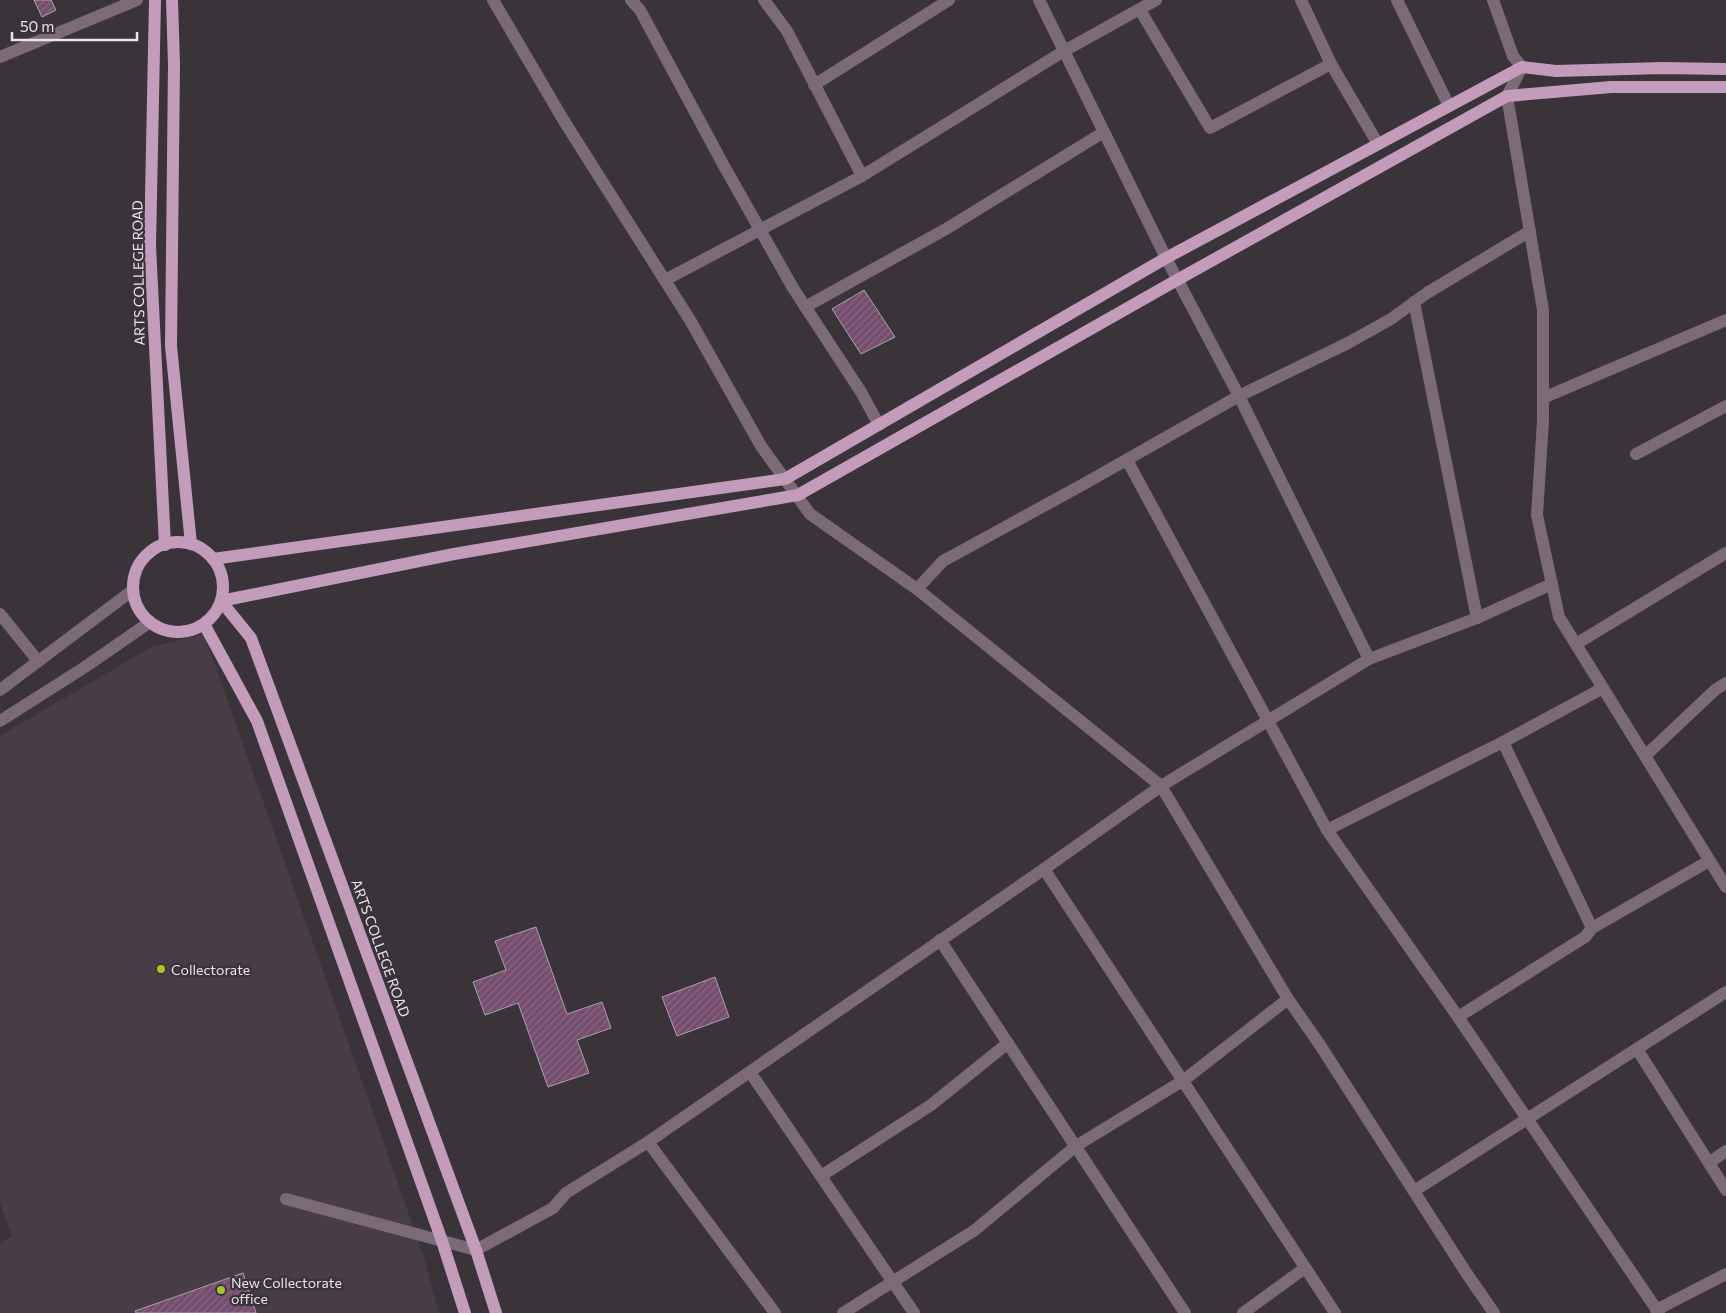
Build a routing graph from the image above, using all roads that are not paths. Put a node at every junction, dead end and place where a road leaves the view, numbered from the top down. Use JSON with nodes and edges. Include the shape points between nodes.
{"nodes":[{"id":1,"x":137,"y":0,"type":"edge"},
{"id":2,"x":155,"y":0,"type":"edge"},
{"id":3,"x":172,"y":0,"type":"edge"},
{"id":4,"x":493,"y":0,"type":"edge"},
{"id":5,"x":631,"y":0,"type":"edge"},
{"id":6,"x":764,"y":0,"type":"edge"},
{"id":7,"x":949,"y":0,"type":"edge"},
{"id":8,"x":1039,"y":0,"type":"edge"},
{"id":9,"x":1156,"y":0,"type":"edge"},
{"id":10,"x":1301,"y":0,"type":"edge"},
{"id":11,"x":1397,"y":0,"type":"edge"},
{"id":12,"x":1493,"y":0,"type":"edge"},
{"id":13,"x":935,"y":3,"type":"edge"},
{"id":14,"x":1140,"y":10,"type":"junction"},
{"id":15,"x":1064,"y":51,"type":"junction"},
{"id":16,"x":0,"y":56,"type":"edge"},
{"id":17,"x":1331,"y":64,"type":"junction"},
{"id":18,"x":1522,"y":67,"type":"junction"},
{"id":19,"x":1726,"y":69,"type":"edge"},
{"id":20,"x":814,"y":85,"type":"junction"},
{"id":21,"x":1726,"y":87,"type":"edge"},
{"id":22,"x":1507,"y":96,"type":"junction"},
{"id":23,"x":1449,"y":106,"type":"junction"},
{"id":24,"x":1104,"y":132,"type":"junction"},
{"id":25,"x":1378,"y":144,"type":"junction"},
{"id":26,"x":862,"y":176,"type":"junction"},
{"id":27,"x":760,"y":228,"type":"junction"},
{"id":28,"x":1530,"y":231,"type":"junction"},
{"id":29,"x":1166,"y":258,"type":"junction"},
{"id":30,"x":665,"y":280,"type":"junction"},
{"id":31,"x":1177,"y":280,"type":"junction"},
{"id":32,"x":1414,"y":302,"type":"junction"},
{"id":33,"x":805,"y":307,"type":"junction"},
{"id":34,"x":1726,"y":320,"type":"edge"},
{"id":35,"x":1239,"y":396,"type":"junction"},
{"id":36,"x":1543,"y":398,"type":"junction"},
{"id":37,"x":1726,"y":406,"type":"edge"},
{"id":38,"x":878,"y":426,"type":"junction"},
{"id":39,"x":1636,"y":454,"type":"dead end"},
{"id":40,"x":1127,"y":460,"type":"junction"},
{"id":41,"x":785,"y":479,"type":"junction"},
{"id":42,"x":798,"y":495,"type":"junction"},
{"id":43,"x":190,"y":544,"type":"junction"},
{"id":44,"x":164,"y":545,"type":"junction"},
{"id":45,"x":1726,"y":554,"type":"edge"},
{"id":46,"x":213,"y":559,"type":"junction"},
{"id":47,"x":1552,"y":584,"type":"junction"},
{"id":48,"x":918,"y":589,"type":"junction"},
{"id":49,"x":134,"y":590,"type":"junction"},
{"id":50,"x":221,"y":601,"type":"junction"},
{"id":51,"x":0,"y":614,"type":"edge"},
{"id":52,"x":1477,"y":618,"type":"junction"},
{"id":53,"x":150,"y":622,"type":"junction"},
{"id":54,"x":204,"y":624,"type":"junction"},
{"id":55,"x":1576,"y":644,"type":"junction"},
{"id":56,"x":1369,"y":659,"type":"junction"},
{"id":57,"x":38,"y":661,"type":"junction"},
{"id":58,"x":1726,"y":684,"type":"edge"},
{"id":59,"x":1603,"y":688,"type":"junction"},
{"id":60,"x":0,"y":690,"type":"edge"},
{"id":61,"x":0,"y":720,"type":"edge"},
{"id":62,"x":1268,"y":720,"type":"junction"},
{"id":63,"x":1503,"y":742,"type":"junction"},
{"id":64,"x":1645,"y":756,"type":"junction"},
{"id":65,"x":1161,"y":786,"type":"junction"},
{"id":66,"x":1327,"y":830,"type":"junction"},
{"id":67,"x":1709,"y":861,"type":"junction"},
{"id":68,"x":1044,"y":869,"type":"junction"},
{"id":69,"x":1726,"y":887,"type":"edge"},
{"id":70,"x":1592,"y":928,"type":"junction"},
{"id":71,"x":940,"y":940,"type":"junction"},
{"id":72,"x":1726,"y":992,"type":"edge"},
{"id":73,"x":1288,"y":999,"type":"junction"},
{"id":74,"x":1458,"y":1017,"type":"junction"},
{"id":75,"x":1008,"y":1043,"type":"junction"},
{"id":76,"x":1637,"y":1049,"type":"junction"},
{"id":77,"x":750,"y":1072,"type":"junction"},
{"id":78,"x":1182,"y":1080,"type":"junction"},
{"id":79,"x":1528,"y":1120,"type":"junction"},
{"id":80,"x":648,"y":1142,"type":"junction"},
{"id":81,"x":1076,"y":1146,"type":"junction"},
{"id":82,"x":1726,"y":1151,"type":"edge"},
{"id":83,"x":1709,"y":1163,"type":"junction"},
{"id":84,"x":821,"y":1176,"type":"junction"},
{"id":85,"x":1413,"y":1190,"type":"junction"},
{"id":86,"x":1726,"y":1190,"type":"edge"},
{"id":87,"x":286,"y":1199,"type":"dead end"},
{"id":88,"x":442,"y":1241,"type":"junction"},
{"id":89,"x":476,"y":1250,"type":"junction"},
{"id":90,"x":1306,"y":1268,"type":"junction"},
{"id":91,"x":1726,"y":1274,"type":"edge"},
{"id":92,"x":893,"y":1281,"type":"junction"},
{"id":93,"x":1657,"y":1311,"type":"edge"},
{"id":94,"x":465,"y":1313,"type":"edge"},
{"id":95,"x":496,"y":1313,"type":"edge"},
{"id":96,"x":776,"y":1313,"type":"edge"},
{"id":97,"x":843,"y":1313,"type":"edge"},
{"id":98,"x":914,"y":1313,"type":"edge"},
{"id":99,"x":1185,"y":1313,"type":"edge"},
{"id":100,"x":1243,"y":1313,"type":"edge"},
{"id":101,"x":1335,"y":1313,"type":"edge"},
{"id":102,"x":1494,"y":1313,"type":"edge"}],
"edges":[{"from":1,"to":16,"type":"street"},
{"from":2,"to":44,"type":"main road","name":"ARTS COLLEGE ROAD","via":[[150,246]]},
{"from":3,"to":43,"type":"main road","via":[[171,346]]},
{"from":4,"to":30,"type":"street","via":[[564,121]]},
{"from":5,"to":27,"type":"street","via":[[640,10]]},
{"from":6,"to":20,"type":"street","via":[[787,31]]},
{"from":7,"to":13,"type":"street"},
{"from":8,"to":15,"type":"street"},
{"from":9,"to":14,"type":"street"},
{"from":10,"to":17,"type":"street"},
{"from":11,"to":23,"type":"street"},
{"from":12,"to":18,"type":"street","via":[[1513,56]]},
{"from":13,"to":20,"type":"street"},
{"from":14,"to":15,"type":"street"},
{"from":14,"to":17,"type":"street","via":[[1210,128]]},
{"from":15,"to":24,"type":"street"},
{"from":15,"to":26,"type":"street"},
{"from":17,"to":25,"type":"street"},
{"from":18,"to":19,"type":"main road","via":[[1556,71]]},
{"from":18,"to":22,"type":"street"},
{"from":18,"to":23,"type":"main road"},
{"from":20,"to":26,"type":"street"},
{"from":21,"to":22,"type":"main road","via":[[1611,87]]},
{"from":22,"to":28,"type":"street"},
{"from":22,"to":31,"type":"main road"},
{"from":23,"to":25,"type":"main road"},
{"from":24,"to":29,"type":"street"},
{"from":24,"to":33,"type":"street","via":[[946,228]]},
{"from":25,"to":29,"type":"main road"},
{"from":26,"to":27,"type":"street"},
{"from":27,"to":30,"type":"street"},
{"from":27,"to":33,"type":"street"},
{"from":28,"to":32,"type":"street"},
{"from":28,"to":36,"type":"street","via":[[1543,310]]},
{"from":29,"to":31,"type":"street"},
{"from":29,"to":38,"type":"main road"},
{"from":30,"to":41,"type":"street","via":[[761,446]]},
{"from":31,"to":35,"type":"street"},
{"from":31,"to":42,"type":"main road"},
{"from":32,"to":35,"type":"street","via":[[1348,343]]},
{"from":32,"to":52,"type":"street"},
{"from":33,"to":38,"type":"street","via":[[861,392]]},
{"from":34,"to":36,"type":"street"},
{"from":35,"to":40,"type":"street"},
{"from":35,"to":56,"type":"street"},
{"from":36,"to":47,"type":"street","via":[[1537,515]]},
{"from":37,"to":39,"type":"street"},
{"from":38,"to":41,"type":"main road"},
{"from":40,"to":48,"type":"street","via":[[943,561]]},
{"from":40,"to":62,"type":"street"},
{"from":41,"to":42,"type":"street"},
{"from":41,"to":46,"type":"main road"},
{"from":42,"to":48,"type":"street","via":[[810,514]]},
{"from":42,"to":50,"type":"main road","via":[[454,554]]},
{"from":43,"to":44,"type":"main road"},
{"from":43,"to":46,"type":"main road"},
{"from":44,"to":49,"type":"main road","via":[[141,562],[135,575]]},
{"from":45,"to":55,"type":"street"},
{"from":46,"to":50,"type":"main road","via":[[222,579]]},
{"from":47,"to":52,"type":"street"},
{"from":47,"to":55,"type":"street","via":[[1559,617]]},
{"from":48,"to":65,"type":"street"},
{"from":49,"to":53,"type":"main road","via":[[139,608]]},
{"from":49,"to":57,"type":"street"},
{"from":50,"to":54,"type":"main road"},
{"from":50,"to":89,"type":"main road","name":"ARTS COLLEGE ROAD","via":[[251,638]]},
{"from":51,"to":57,"type":"street"},
{"from":52,"to":56,"type":"street"},
{"from":53,"to":54,"type":"main road","via":[[177,632]]},
{"from":53,"to":61,"type":"street"},
{"from":54,"to":88,"type":"main road","via":[[257,721]]},
{"from":55,"to":59,"type":"street"},
{"from":56,"to":62,"type":"street"},
{"from":57,"to":60,"type":"street"},
{"from":58,"to":64,"type":"street","via":[[1715,690]]},
{"from":59,"to":63,"type":"street"},
{"from":59,"to":64,"type":"street"},
{"from":62,"to":65,"type":"street"},
{"from":62,"to":66,"type":"street"},
{"from":63,"to":66,"type":"street"},
{"from":63,"to":70,"type":"street"},
{"from":64,"to":67,"type":"street"},
{"from":65,"to":68,"type":"street"},
{"from":65,"to":73,"type":"street"},
{"from":66,"to":74,"type":"street"},
{"from":67,"to":69,"type":"street"},
{"from":67,"to":70,"type":"street"},
{"from":68,"to":71,"type":"street"},
{"from":68,"to":78,"type":"street"},
{"from":70,"to":74,"type":"street","via":[[1585,937]]},
{"from":71,"to":75,"type":"street"},
{"from":71,"to":77,"type":"street"},
{"from":72,"to":76,"type":"street"},
{"from":73,"to":78,"type":"street"},
{"from":73,"to":85,"type":"street"},
{"from":74,"to":79,"type":"street"},
{"from":75,"to":81,"type":"street"},
{"from":75,"to":84,"type":"street","via":[[931,1105]]},
{"from":76,"to":79,"type":"street"},
{"from":76,"to":83,"type":"street"},
{"from":77,"to":80,"type":"street"},
{"from":77,"to":84,"type":"street"},
{"from":78,"to":81,"type":"street"},
{"from":78,"to":90,"type":"street"},
{"from":79,"to":85,"type":"street"},
{"from":79,"to":93,"type":"street"},
{"from":80,"to":89,"type":"street","via":[[566,1193],[553,1208]]},
{"from":80,"to":96,"type":"street"},
{"from":81,"to":92,"type":"street","via":[[975,1230]]},
{"from":81,"to":99,"type":"street"},
{"from":82,"to":83,"type":"street"},
{"from":83,"to":86,"type":"street"},
{"from":84,"to":92,"type":"street"},
{"from":85,"to":102,"type":"street"},
{"from":87,"to":88,"type":"street"},
{"from":88,"to":89,"type":"street"},
{"from":88,"to":94,"type":"main road"},
{"from":89,"to":95,"type":"main road","name":"ARTS COLLEGE ROAD"},
{"from":90,"to":100,"type":"street"},
{"from":90,"to":101,"type":"street"},
{"from":91,"to":93,"type":"street"},
{"from":92,"to":97,"type":"street"},
{"from":92,"to":98,"type":"street"}]}
